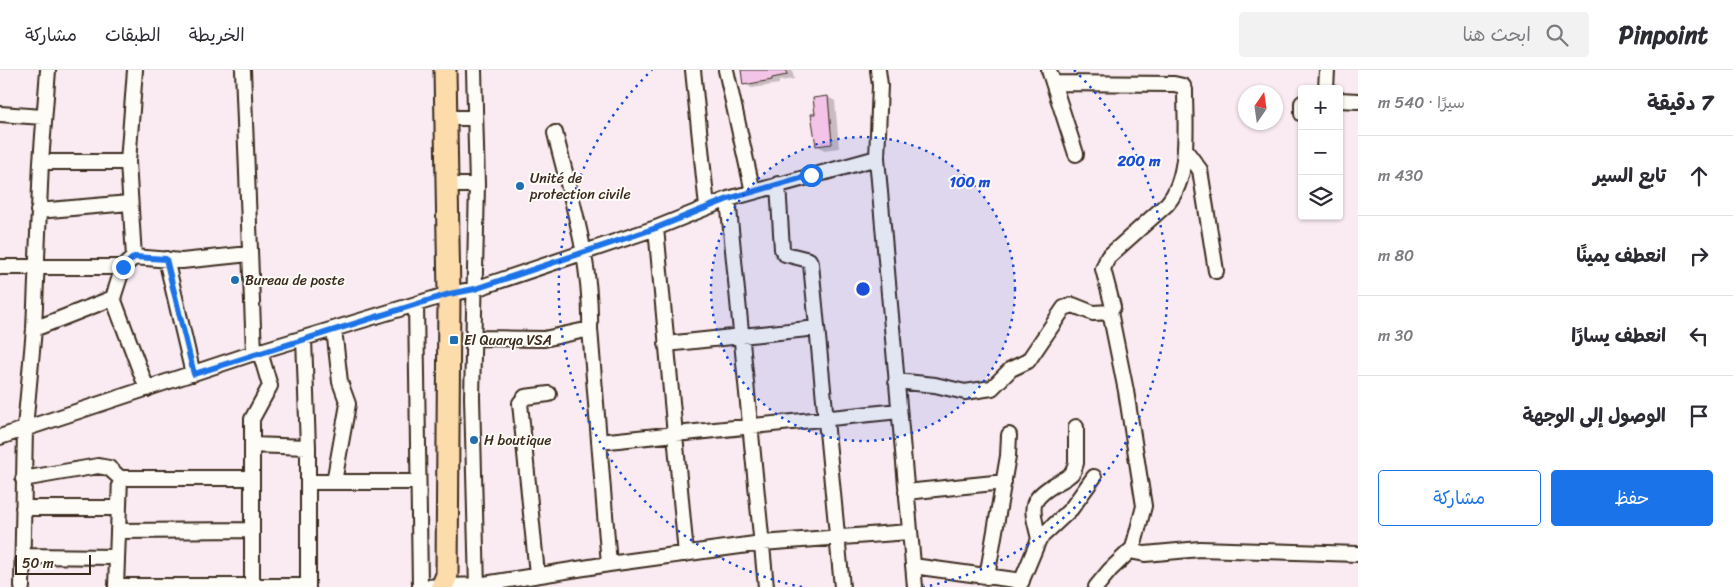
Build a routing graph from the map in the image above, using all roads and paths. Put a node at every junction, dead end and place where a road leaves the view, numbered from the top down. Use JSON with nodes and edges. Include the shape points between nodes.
{"nodes":[{"id":1,"x":48,"y":70,"type":"edge"},
{"id":2,"x":135,"y":70,"type":"edge"},
{"id":3,"x":243,"y":70,"type":"edge"},
{"id":4,"x":445,"y":70,"type":"edge"},
{"id":5,"x":474,"y":70,"type":"edge"},
{"id":6,"x":692,"y":70,"type":"edge"},
{"id":7,"x":726,"y":70,"type":"edge"},
{"id":8,"x":878,"y":70,"type":"edge"},
{"id":9,"x":1327,"y":70,"type":"edge"},
{"id":10,"x":1051,"y":77,"type":"edge"},
{"id":11,"x":1326,"y":85,"type":"edge"},
{"id":12,"x":1343,"y":100,"type":"edge"},
{"id":13,"x":1358,"y":100,"type":"edge"},
{"id":14,"x":0,"y":114,"type":"edge"},
{"id":15,"x":44,"y":117,"type":"junction"},
{"id":16,"x":446,"y":118,"type":"junction"},
{"id":17,"x":475,"y":118,"type":"junction"},
{"id":18,"x":555,"y":133,"type":"dead end"},
{"id":19,"x":1186,"y":151,"type":"junction"},
{"id":20,"x":1076,"y":154,"type":"dead end"},
{"id":21,"x":877,"y":158,"type":"junction"},
{"id":22,"x":41,"y":162,"type":"junction"},
{"id":23,"x":128,"y":162,"type":"junction"},
{"id":24,"x":778,"y":184,"type":"junction"},
{"id":25,"x":446,"y":185,"type":"junction"},
{"id":26,"x":477,"y":185,"type":"junction"},
{"id":27,"x":753,"y":192,"type":"junction"},
{"id":28,"x":728,"y":199,"type":"junction"},
{"id":29,"x":129,"y":203,"type":"junction"},
{"id":30,"x":707,"y":207,"type":"junction"},
{"id":31,"x":38,"y":211,"type":"junction"},
{"id":32,"x":656,"y":228,"type":"junction"},
{"id":33,"x":584,"y":252,"type":"junction"},
{"id":34,"x":249,"y":254,"type":"junction"},
{"id":35,"x":134,"y":257,"type":"junction"},
{"id":36,"x":166,"y":259,"type":"junction"},
{"id":37,"x":35,"y":266,"type":"junction"},
{"id":38,"x":0,"y":267,"type":"edge"},
{"id":39,"x":123,"y":267,"type":"junction"},
{"id":40,"x":1216,"y":272,"type":"dead end"},
{"id":41,"x":475,"y":289,"type":"junction"},
{"id":42,"x":449,"y":294,"type":"junction"},
{"id":43,"x":113,"y":298,"type":"junction"},
{"id":44,"x":416,"y":304,"type":"junction"},
{"id":45,"x":1110,"y":312,"type":"junction"},
{"id":46,"x":817,"y":328,"type":"junction"},
{"id":47,"x":34,"y":329,"type":"junction"},
{"id":48,"x":334,"y":329,"type":"junction"},
{"id":49,"x":590,"y":329,"type":"junction"},
{"id":50,"x":742,"y":337,"type":"junction"},
{"id":51,"x":304,"y":338,"type":"junction"},
{"id":52,"x":473,"y":338,"type":"junction"},
{"id":53,"x":666,"y":344,"type":"junction"},
{"id":54,"x":257,"y":352,"type":"junction"},
{"id":55,"x":194,"y":374,"type":"junction"},
{"id":56,"x":896,"y":381,"type":"junction"},
{"id":57,"x":147,"y":389,"type":"junction"},
{"id":58,"x":549,"y":394,"type":"dead end"},
{"id":59,"x":899,"y":411,"type":"junction"},
{"id":60,"x":826,"y":419,"type":"junction"},
{"id":61,"x":751,"y":426,"type":"junction"},
{"id":62,"x":25,"y":428,"type":"junction"},
{"id":63,"x":1076,"y":428,"type":"dead end"},
{"id":64,"x":674,"y":434,"type":"junction"},
{"id":65,"x":1008,"y":435,"type":"dead end"},
{"id":66,"x":0,"y":437,"type":"edge"},
{"id":67,"x":599,"y":442,"type":"junction"},
{"id":68,"x":252,"y":446,"type":"junction"},
{"id":69,"x":308,"y":447,"type":"junction"},
{"id":70,"x":1094,"y":477,"type":"dead end"},
{"id":71,"x":120,"y":478,"type":"junction"},
{"id":72,"x":252,"y":478,"type":"junction"},
{"id":73,"x":23,"y":480,"type":"junction"},
{"id":74,"x":308,"y":482,"type":"junction"},
{"id":75,"x":334,"y":482,"type":"junction"},
{"id":76,"x":418,"y":482,"type":"junction"},
{"id":77,"x":1004,"y":482,"type":"junction"},
{"id":78,"x":906,"y":492,"type":"junction"},
{"id":79,"x":22,"y":508,"type":"junction"},
{"id":80,"x":119,"y":508,"type":"junction"},
{"id":81,"x":252,"y":530,"type":"junction"},
{"id":82,"x":118,"y":531,"type":"junction"},
{"id":83,"x":909,"y":532,"type":"junction"},
{"id":84,"x":838,"y":538,"type":"junction"},
{"id":85,"x":1039,"y":539,"type":"junction"},
{"id":86,"x":762,"y":544,"type":"junction"},
{"id":87,"x":1130,"y":551,"type":"junction"},
{"id":88,"x":686,"y":554,"type":"junction"},
{"id":89,"x":1358,"y":554,"type":"edge"},
{"id":90,"x":22,"y":556,"type":"junction"},
{"id":91,"x":117,"y":557,"type":"junction"},
{"id":92,"x":609,"y":564,"type":"junction"},
{"id":93,"x":913,"y":566,"type":"junction"},
{"id":94,"x":987,"y":576,"type":"junction"},
{"id":95,"x":531,"y":579,"type":"edge"},
{"id":96,"x":448,"y":584,"type":"edge"},
{"id":97,"x":1021,"y":584,"type":"edge"},
{"id":98,"x":308,"y":586,"type":"edge"},
{"id":99,"x":478,"y":586,"type":"edge"},
{"id":100,"x":22,"y":587,"type":"edge"},
{"id":101,"x":116,"y":587,"type":"edge"},
{"id":102,"x":252,"y":587,"type":"edge"},
{"id":103,"x":420,"y":587,"type":"edge"},
{"id":104,"x":766,"y":587,"type":"edge"},
{"id":105,"x":842,"y":587,"type":"edge"},
{"id":106,"x":915,"y":587,"type":"edge"},
{"id":107,"x":1096,"y":587,"type":"edge"}],
"edges":[{"from":1,"to":15,"type":"street"},
{"from":2,"to":23,"type":"street"},
{"from":3,"to":34,"type":"street"},
{"from":4,"to":16,"type":"highway"},
{"from":5,"to":17,"type":"street"},
{"from":6,"to":30,"type":"street"},
{"from":7,"to":27,"type":"street"},
{"from":8,"to":21,"type":"street"},
{"from":9,"to":11,"type":"street"},
{"from":10,"to":19,"type":"street","via":[[1179,84],[1185,90]]},
{"from":10,"to":20,"type":"street"},
{"from":12,"to":13,"type":"street"},
{"from":14,"to":15,"type":"street"},
{"from":15,"to":22,"type":"street"},
{"from":16,"to":17,"type":"street"},
{"from":16,"to":25,"type":"highway"},
{"from":17,"to":26,"type":"street"},
{"from":18,"to":33,"type":"street"},
{"from":19,"to":40,"type":"street","via":[[1200,170]]},
{"from":19,"to":45,"type":"street","via":[[1170,200],[1104,263],[1112,303]]},
{"from":21,"to":24,"type":"street"},
{"from":21,"to":56,"type":"street"},
{"from":22,"to":23,"type":"street"},
{"from":22,"to":31,"type":"street"},
{"from":23,"to":29,"type":"street"},
{"from":24,"to":27,"type":"street"},
{"from":24,"to":46,"type":"street","via":[[782,249],[786,254],[810,262]]},
{"from":25,"to":26,"type":"street"},
{"from":25,"to":42,"type":"highway"},
{"from":26,"to":41,"type":"street"},
{"from":27,"to":28,"type":"street"},
{"from":28,"to":30,"type":"street"},
{"from":28,"to":50,"type":"street"},
{"from":29,"to":31,"type":"street"},
{"from":29,"to":35,"type":"street"},
{"from":30,"to":32,"type":"street"},
{"from":31,"to":37,"type":"street"},
{"from":32,"to":33,"type":"street"},
{"from":32,"to":53,"type":"street"},
{"from":33,"to":41,"type":"street"},
{"from":33,"to":49,"type":"street","via":[[589,281]]},
{"from":34,"to":36,"type":"street","via":[[213,259]]},
{"from":34,"to":54,"type":"street"},
{"from":35,"to":36,"type":"street"},
{"from":35,"to":39,"type":"street"},
{"from":36,"to":55,"type":"street"},
{"from":37,"to":38,"type":"street"},
{"from":37,"to":39,"type":"street"},
{"from":37,"to":47,"type":"street"},
{"from":39,"to":43,"type":"street"},
{"from":41,"to":42,"type":"street"},
{"from":41,"to":52,"type":"street"},
{"from":42,"to":44,"type":"street"},
{"from":42,"to":96,"type":"highway"},
{"from":43,"to":47,"type":"street"},
{"from":43,"to":57,"type":"street"},
{"from":44,"to":48,"type":"street"},
{"from":44,"to":76,"type":"street"},
{"from":45,"to":56,"type":"street","via":[[1093,313],[1073,305],[1064,308],[1028,361],[1011,368],[992,388],[964,392]]},
{"from":45,"to":87,"type":"street","via":[[1144,506],[1136,542]]},
{"from":46,"to":50,"type":"street"},
{"from":46,"to":60,"type":"street"},
{"from":47,"to":62,"type":"street"},
{"from":48,"to":51,"type":"street"},
{"from":48,"to":75,"type":"street","via":[[340,382],[348,404]]},
{"from":49,"to":52,"type":"street","via":[[544,339]]},
{"from":49,"to":67,"type":"street"},
{"from":50,"to":53,"type":"street"},
{"from":50,"to":61,"type":"street"},
{"from":51,"to":54,"type":"street"},
{"from":51,"to":69,"type":"street"},
{"from":52,"to":99,"type":"street"},
{"from":53,"to":64,"type":"street"},
{"from":54,"to":55,"type":"street"},
{"from":54,"to":68,"type":"street","via":[[270,386],[252,419]]},
{"from":55,"to":57,"type":"street"},
{"from":56,"to":59,"type":"street"},
{"from":57,"to":62,"type":"street"},
{"from":58,"to":95,"type":"street","via":[[525,397],[520,403]]},
{"from":59,"to":60,"type":"street"},
{"from":59,"to":78,"type":"street"},
{"from":60,"to":61,"type":"street"},
{"from":60,"to":84,"type":"street"},
{"from":61,"to":64,"type":"street"},
{"from":61,"to":86,"type":"street"},
{"from":62,"to":66,"type":"street"},
{"from":62,"to":73,"type":"street"},
{"from":63,"to":85,"type":"street","via":[[1073,472],[1040,493],[1035,502],[1033,512]]},
{"from":64,"to":67,"type":"street"},
{"from":64,"to":88,"type":"street"},
{"from":65,"to":77,"type":"street"},
{"from":67,"to":92,"type":"street"},
{"from":68,"to":69,"type":"street"},
{"from":68,"to":72,"type":"street"},
{"from":69,"to":74,"type":"street"},
{"from":70,"to":85,"type":"street","via":[[1071,509]]},
{"from":71,"to":72,"type":"street"},
{"from":71,"to":73,"type":"street","via":[[109,468],[98,466]]},
{"from":71,"to":80,"type":"street"},
{"from":72,"to":81,"type":"street"},
{"from":73,"to":79,"type":"street"},
{"from":74,"to":75,"type":"street"},
{"from":74,"to":98,"type":"street"},
{"from":75,"to":76,"type":"street"},
{"from":76,"to":103,"type":"street"},
{"from":77,"to":78,"type":"street"},
{"from":77,"to":94,"type":"street"},
{"from":78,"to":83,"type":"street"},
{"from":79,"to":80,"type":"street"},
{"from":79,"to":90,"type":"street"},
{"from":80,"to":82,"type":"street"},
{"from":81,"to":82,"type":"street"},
{"from":81,"to":102,"type":"street"},
{"from":82,"to":91,"type":"street"},
{"from":83,"to":84,"type":"street"},
{"from":83,"to":93,"type":"street"},
{"from":84,"to":86,"type":"street"},
{"from":84,"to":105,"type":"street"},
{"from":85,"to":97,"type":"street"},
{"from":86,"to":88,"type":"street"},
{"from":86,"to":104,"type":"street"},
{"from":87,"to":89,"type":"street","via":[[1145,554],[1200,549]]},
{"from":87,"to":107,"type":"street"},
{"from":88,"to":92,"type":"street"},
{"from":90,"to":91,"type":"street"},
{"from":90,"to":100,"type":"street"},
{"from":91,"to":101,"type":"street"},
{"from":92,"to":95,"type":"street"},
{"from":93,"to":94,"type":"street"},
{"from":93,"to":106,"type":"street"},
{"from":94,"to":97,"type":"street"},
{"from":95,"to":99,"type":"street"},
{"from":96,"to":99,"type":"street"},
{"from":96,"to":103,"type":"street"},
{"from":98,"to":102,"type":"street"},
{"from":101,"to":102,"type":"street"}]}
